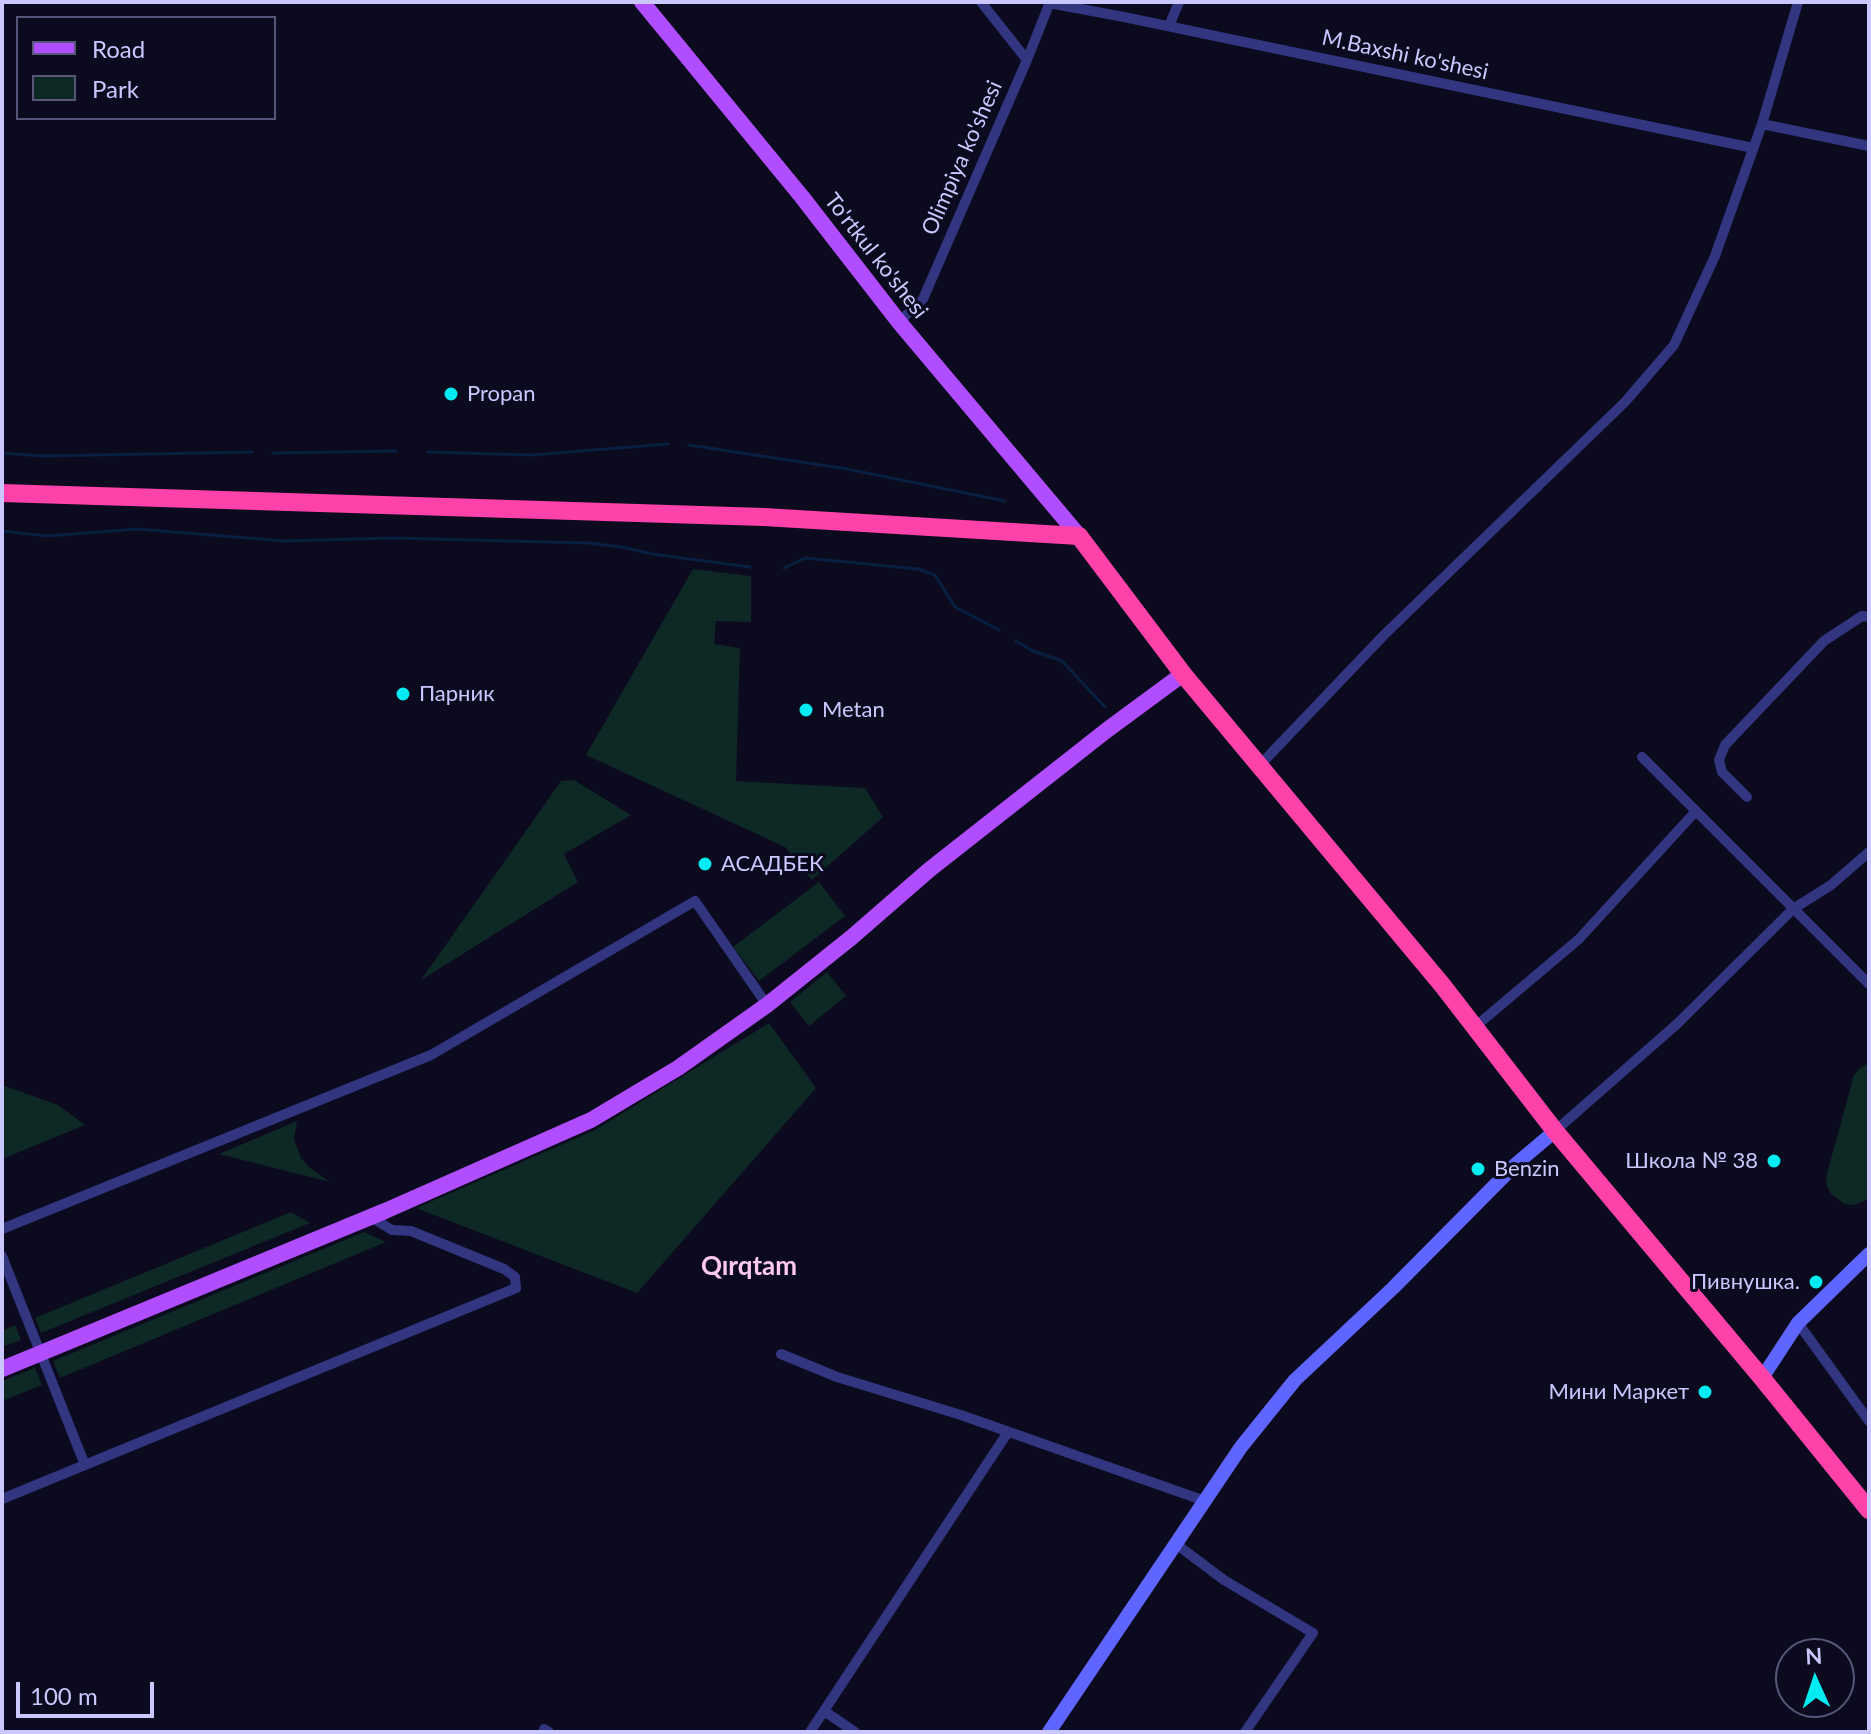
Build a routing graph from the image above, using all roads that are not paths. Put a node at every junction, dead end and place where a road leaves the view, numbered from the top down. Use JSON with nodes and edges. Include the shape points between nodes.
{"nodes":[{"id":1,"x":642,"y":2,"type":"edge"},
{"id":2,"x":981,"y":2,"type":"edge"},
{"id":3,"x":1179,"y":2,"type":"edge"},
{"id":4,"x":1798,"y":2,"type":"edge"},
{"id":5,"x":1049,"y":3,"type":"edge"},
{"id":6,"x":1169,"y":26,"type":"junction"},
{"id":7,"x":1027,"y":60,"type":"junction"},
{"id":8,"x":1762,"y":124,"type":"junction"},
{"id":9,"x":1869,"y":146,"type":"edge"},
{"id":10,"x":1753,"y":148,"type":"junction"},
{"id":11,"x":899,"y":322,"type":"junction"},
{"id":12,"x":2,"y":493,"type":"edge"},
{"id":13,"x":1079,"y":536,"type":"junction"},
{"id":14,"x":1869,"y":617,"type":"edge"},
{"id":15,"x":1183,"y":674,"type":"junction"},
{"id":16,"x":1642,"y":757,"type":"dead end"},
{"id":17,"x":1260,"y":765,"type":"junction"},
{"id":18,"x":1747,"y":797,"type":"dead end"},
{"id":19,"x":1696,"y":811,"type":"junction"},
{"id":20,"x":1869,"y":852,"type":"edge"},
{"id":21,"x":1793,"y":909,"type":"junction"},
{"id":22,"x":1869,"y":984,"type":"edge"},
{"id":23,"x":767,"y":1005,"type":"junction"},
{"id":24,"x":1476,"y":1026,"type":"junction"},
{"id":25,"x":1555,"y":1131,"type":"junction"},
{"id":26,"x":371,"y":1217,"type":"junction"},
{"id":27,"x":2,"y":1229,"type":"edge"},
{"id":28,"x":1869,"y":1254,"type":"edge"},
{"id":29,"x":2,"y":1256,"type":"edge"},
{"id":30,"x":1798,"y":1323,"type":"junction"},
{"id":31,"x":40,"y":1353,"type":"junction"},
{"id":32,"x":781,"y":1354,"type":"dead end"},
{"id":33,"x":2,"y":1369,"type":"edge"},
{"id":34,"x":1762,"y":1378,"type":"junction"},
{"id":35,"x":1867,"y":1415,"type":"edge"},
{"id":36,"x":1008,"y":1432,"type":"junction"},
{"id":37,"x":85,"y":1465,"type":"junction"},
{"id":38,"x":2,"y":1499,"type":"edge"},
{"id":39,"x":1205,"y":1501,"type":"junction"},
{"id":40,"x":1869,"y":1510,"type":"edge"},
{"id":41,"x":1176,"y":1544,"type":"junction"},
{"id":42,"x":824,"y":1711,"type":"junction"},
{"id":43,"x":810,"y":1732,"type":"edge"},
{"id":44,"x":855,"y":1732,"type":"edge"},
{"id":45,"x":1049,"y":1732,"type":"edge"},
{"id":46,"x":1245,"y":1732,"type":"edge"}],
"edges":[{"from":1,"to":11,"type":"main road","name":"To'rtkul ko'shesi"},
{"from":2,"to":7,"type":"street"},
{"from":3,"to":6,"type":"street"},
{"from":4,"to":8,"type":"street"},
{"from":5,"to":6,"type":"street","name":"M.Baxshi ko'shesi"},
{"from":5,"to":7,"type":"street","name":"Olimpiya ko'shesi"},
{"from":6,"to":10,"type":"street","name":"M.Baxshi ko'shesi"},
{"from":7,"to":11,"type":"street","name":"Olimpiya ko'shesi","via":[[923,299]]},
{"from":8,"to":9,"type":"street"},
{"from":8,"to":10,"type":"street"},
{"from":10,"to":17,"type":"street","via":[[1715,256],[1674,345],[1625,402],[1384,635]]},
{"from":11,"to":13,"type":"main road","name":"To'rtkul ko'shesi"},
{"from":12,"to":13,"type":"highway","via":[[764,517]]},
{"from":13,"to":15,"type":"highway"},
{"from":14,"to":18,"type":"street","via":[[1862,616],[1824,641],[1725,745],[1719,760],[1722,772]]},
{"from":15,"to":17,"type":"highway"},
{"from":15,"to":23,"type":"main road","via":[[941,860]]},
{"from":16,"to":19,"type":"street"},
{"from":17,"to":24,"type":"highway"},
{"from":19,"to":21,"type":"street"},
{"from":19,"to":24,"type":"street","via":[[1579,939]]},
{"from":20,"to":21,"type":"street"},
{"from":21,"to":22,"type":"street"},
{"from":21,"to":25,"type":"street","via":[[1677,1024]]},
{"from":23,"to":26,"type":"main road","via":[[678,1068],[591,1120]]},
{"from":23,"to":27,"type":"street","via":[[695,901],[431,1055]]},
{"from":24,"to":25,"type":"highway"},
{"from":25,"to":34,"type":"highway"},
{"from":25,"to":39,"type":"street","via":[[1295,1380]]},
{"from":26,"to":31,"type":"main road"},
{"from":26,"to":37,"type":"street","via":[[392,1230],[411,1231],[504,1269],[515,1277],[516,1288]]},
{"from":28,"to":30,"type":"street"},
{"from":29,"to":31,"type":"street"},
{"from":30,"to":34,"type":"street"},
{"from":30,"to":35,"type":"street"},
{"from":31,"to":33,"type":"main road"},
{"from":31,"to":37,"type":"street"},
{"from":32,"to":36,"type":"street"},
{"from":34,"to":40,"type":"highway"},
{"from":36,"to":39,"type":"street"},
{"from":36,"to":42,"type":"street"},
{"from":37,"to":38,"type":"street"},
{"from":39,"to":41,"type":"street"},
{"from":41,"to":45,"type":"street"},
{"from":41,"to":46,"type":"street","via":[[1224,1580],[1313,1633]]},
{"from":42,"to":43,"type":"street"},
{"from":42,"to":44,"type":"street"}]}
